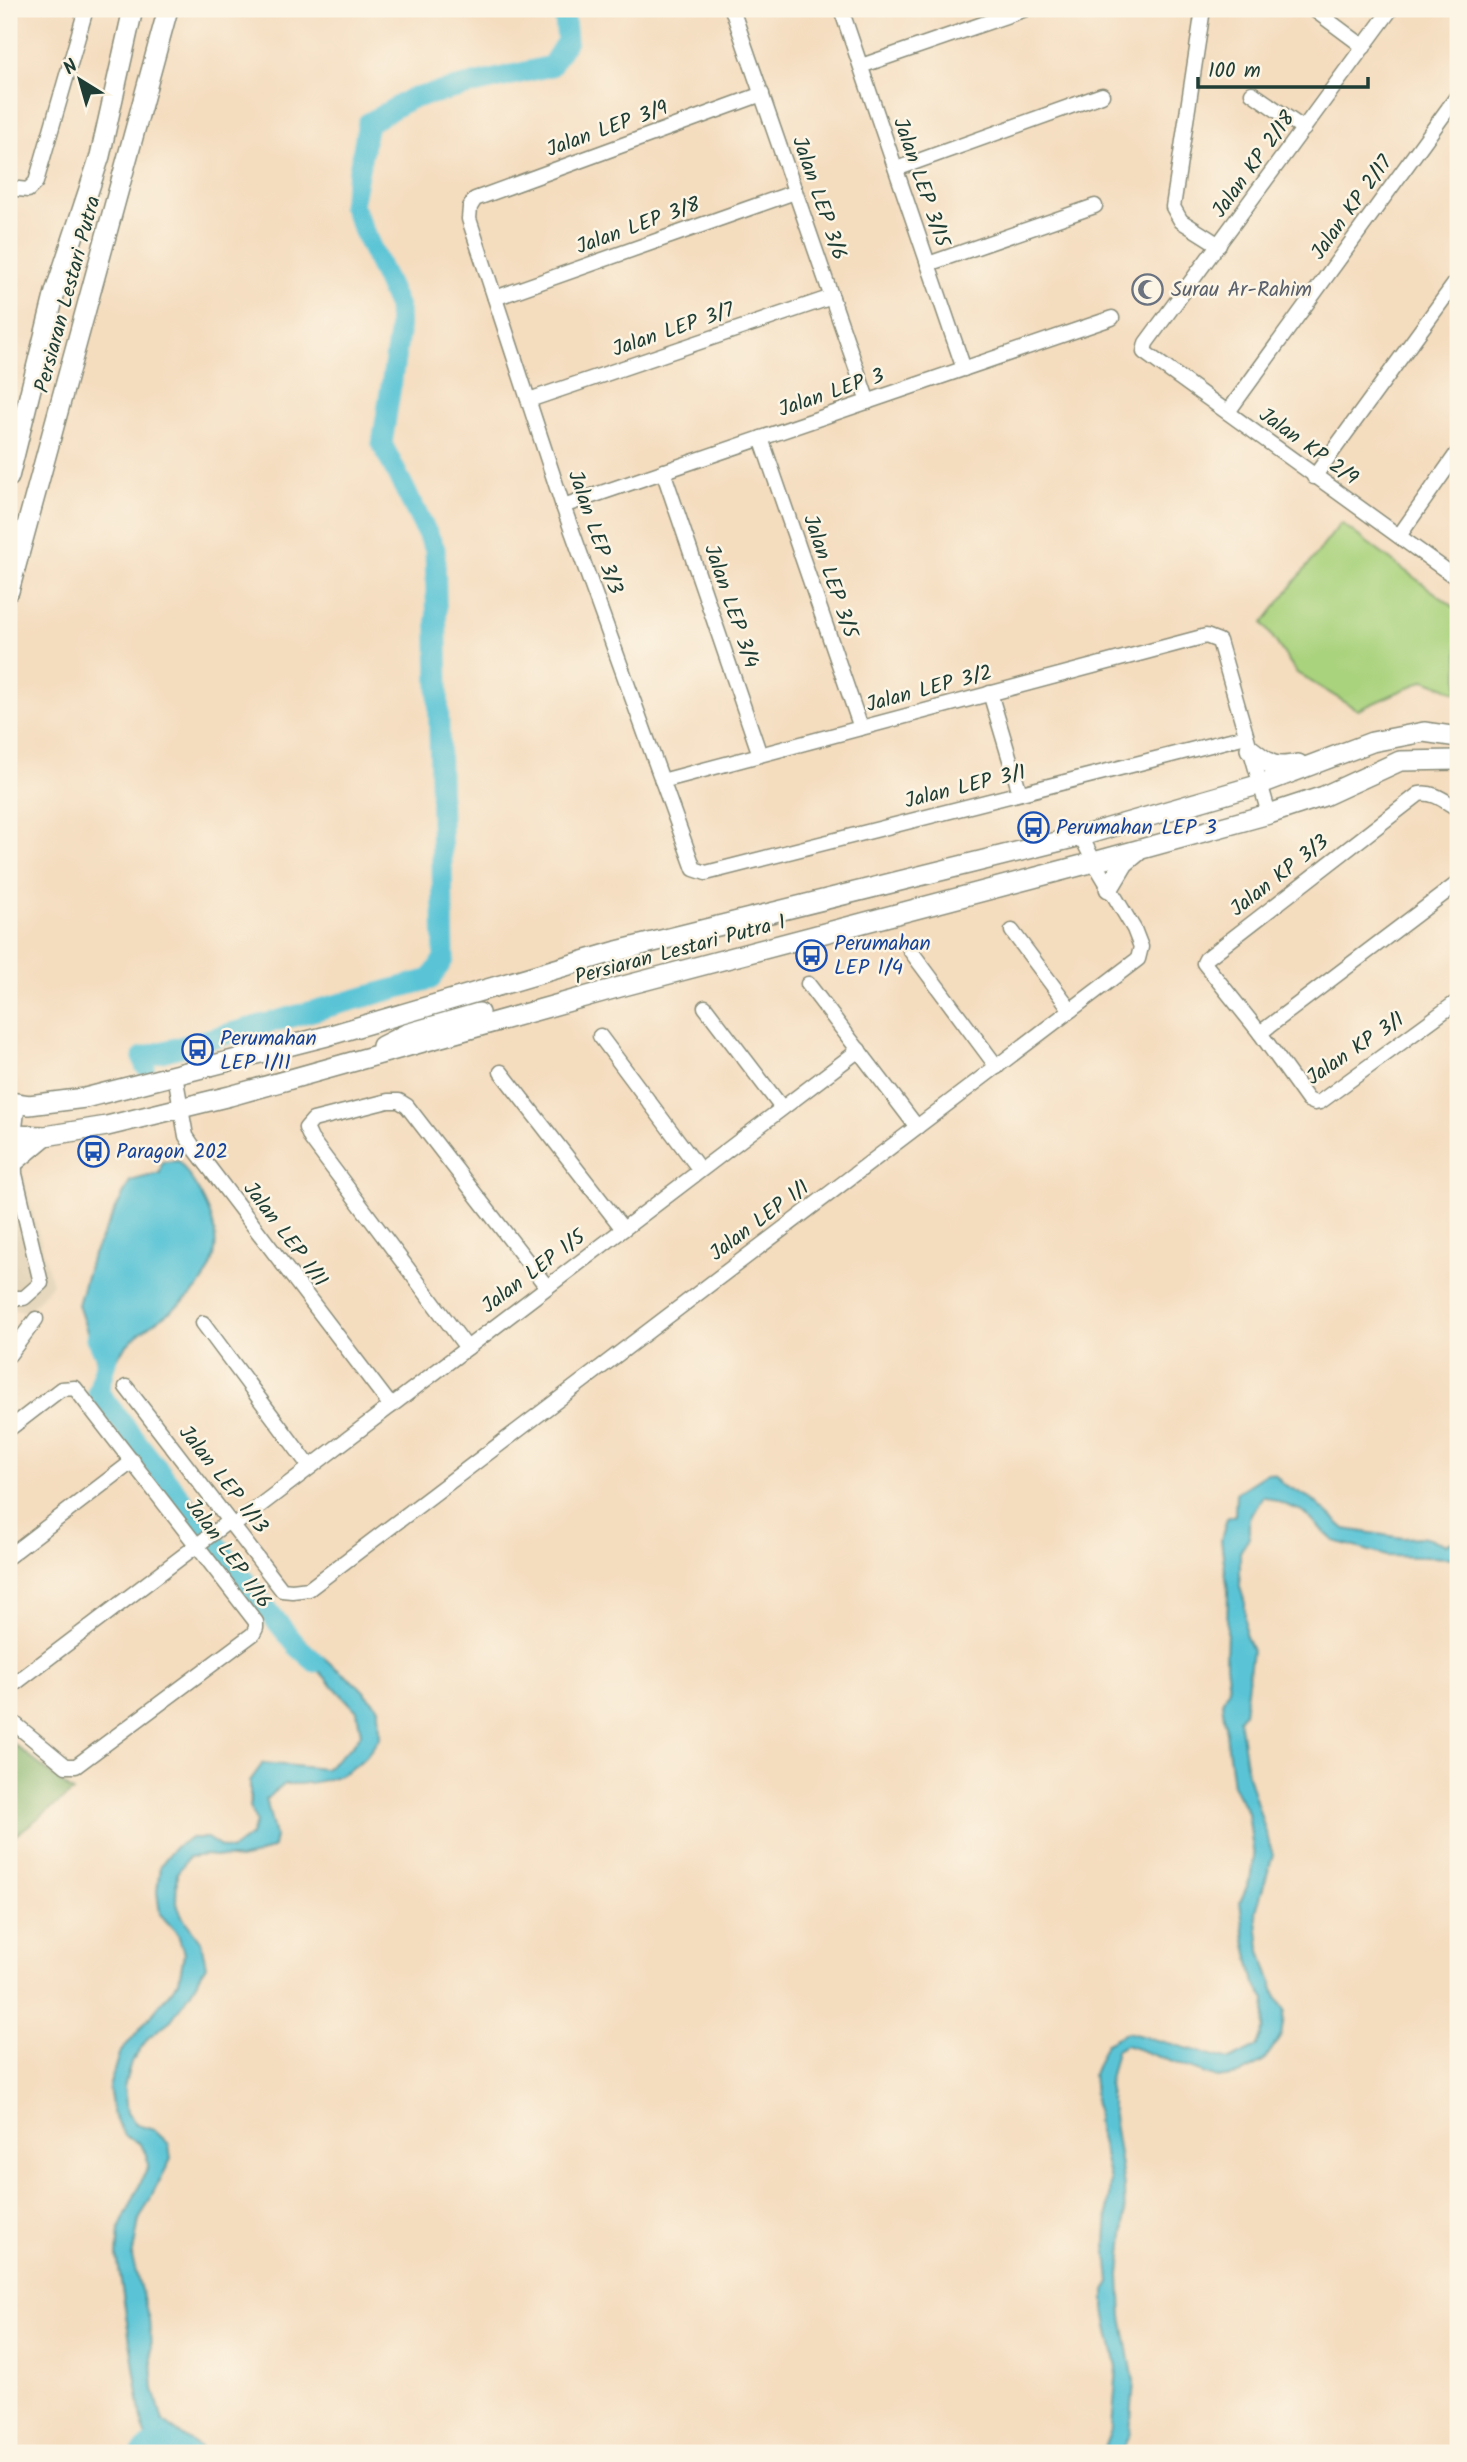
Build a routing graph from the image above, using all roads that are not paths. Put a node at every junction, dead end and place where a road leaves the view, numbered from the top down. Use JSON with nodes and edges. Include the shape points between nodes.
{"nodes":[{"id":1,"x":86,"y":9,"type":"edge"},
{"id":2,"x":133,"y":9,"type":"edge"},
{"id":3,"x":168,"y":9,"type":"edge"},
{"id":4,"x":732,"y":9,"type":"edge"},
{"id":5,"x":841,"y":9,"type":"edge"},
{"id":6,"x":1026,"y":9,"type":"edge"},
{"id":7,"x":1203,"y":9,"type":"edge"},
{"id":8,"x":1313,"y":9,"type":"edge"},
{"id":9,"x":1391,"y":9,"type":"edge"},
{"id":10,"x":1364,"y":47,"type":"junction"},
{"id":11,"x":861,"y":66,"type":"junction"},
{"id":12,"x":1252,"y":93,"type":"dead end"},
{"id":13,"x":762,"y":94,"type":"junction"},
{"id":14,"x":1102,"y":95,"type":"dead end"},
{"id":15,"x":1458,"y":95,"type":"edge"},
{"id":16,"x":1304,"y":129,"type":"junction"},
{"id":17,"x":100,"y":156,"type":"junction"},
{"id":18,"x":128,"y":159,"type":"junction"},
{"id":19,"x":896,"y":169,"type":"junction"},
{"id":20,"x":13,"y":189,"type":"edge"},
{"id":21,"x":795,"y":192,"type":"junction"},
{"id":22,"x":1095,"y":206,"type":"dead end"},
{"id":23,"x":470,"y":207,"type":"joint"},
{"id":24,"x":1219,"y":245,"type":"junction"},
{"id":25,"x":928,"y":264,"type":"junction"},
{"id":26,"x":1458,"y":279,"type":"edge"},
{"id":27,"x":832,"y":297,"type":"junction"},
{"id":28,"x":495,"y":298,"type":"junction"},
{"id":29,"x":1112,"y":318,"type":"dead end"},
{"id":30,"x":1146,"y":343,"type":"joint"},
{"id":31,"x":964,"y":369,"type":"junction"},
{"id":32,"x":529,"y":400,"type":"junction"},
{"id":33,"x":868,"y":402,"type":"junction"},
{"id":34,"x":1228,"y":412,"type":"junction"},
{"id":35,"x":761,"y":438,"type":"junction"},
{"id":36,"x":1458,"y":452,"type":"edge"},
{"id":37,"x":663,"y":471,"type":"junction"},
{"id":38,"x":9,"y":477,"type":"edge"},
{"id":39,"x":1314,"y":477,"type":"junction"},
{"id":40,"x":563,"y":506,"type":"junction"},
{"id":41,"x":1399,"y":536,"type":"junction"},
{"id":42,"x":1458,"y":579,"type":"edge"},
{"id":43,"x":9,"y":591,"type":"edge"},
{"id":44,"x":990,"y":693,"type":"junction"},
{"id":45,"x":861,"y":728,"type":"junction"},
{"id":46,"x":1458,"y":737,"type":"edge"},
{"id":47,"x":1249,"y":743,"type":"junction"},
{"id":48,"x":760,"y":755,"type":"junction"},
{"id":49,"x":1326,"y":759,"type":"junction"},
{"id":50,"x":1458,"y":760,"type":"edge"},
{"id":51,"x":662,"y":781,"type":"junction"},
{"id":52,"x":1261,"y":785,"type":"junction"},
{"id":53,"x":1020,"y":793,"type":"junction"},
{"id":54,"x":1458,"y":809,"type":"edge"},
{"id":55,"x":1269,"y":814,"type":"junction"},
{"id":56,"x":1081,"y":836,"type":"junction"},
{"id":57,"x":1141,"y":849,"type":"junction"},
{"id":58,"x":1094,"y":862,"type":"junction"},
{"id":59,"x":694,"y":869,"type":"joint"},
{"id":60,"x":1458,"y":883,"type":"edge"},
{"id":61,"x":1109,"y":888,"type":"junction"},
{"id":62,"x":1012,"y":931,"type":"dead end"},
{"id":63,"x":910,"y":950,"type":"dead end"},
{"id":64,"x":808,"y":984,"type":"dead end"},
{"id":65,"x":1458,"y":1001,"type":"edge"},
{"id":66,"x":705,"y":1007,"type":"dead end"},
{"id":67,"x":1071,"y":1010,"type":"junction"},
{"id":68,"x":1260,"y":1033,"type":"junction"},
{"id":69,"x":600,"y":1036,"type":"dead end"},
{"id":70,"x":859,"y":1050,"type":"junction"},
{"id":71,"x":997,"y":1067,"type":"junction"},
{"id":72,"x":501,"y":1072,"type":"dead end"},
{"id":73,"x":175,"y":1075,"type":"junction"},
{"id":74,"x":13,"y":1102,"type":"edge"},
{"id":75,"x":180,"y":1107,"type":"junction"},
{"id":76,"x":782,"y":1108,"type":"junction"},
{"id":77,"x":917,"y":1127,"type":"junction"},
{"id":78,"x":11,"y":1135,"type":"edge"},
{"id":79,"x":45,"y":1136,"type":"junction"},
{"id":80,"x":12,"y":1168,"type":"edge"},
{"id":81,"x":700,"y":1170,"type":"junction"},
{"id":82,"x":14,"y":1195,"type":"edge"},
{"id":83,"x":623,"y":1229,"type":"junction"},
{"id":84,"x":547,"y":1287,"type":"junction"},
{"id":85,"x":9,"y":1298,"type":"edge"},
{"id":86,"x":36,"y":1319,"type":"dead end"},
{"id":87,"x":203,"y":1323,"type":"dead end"},
{"id":88,"x":467,"y":1348,"type":"junction"},
{"id":89,"x":9,"y":1355,"type":"edge"},
{"id":90,"x":126,"y":1387,"type":"dead end"},
{"id":91,"x":391,"y":1406,"type":"junction"},
{"id":92,"x":9,"y":1429,"type":"edge"},
{"id":93,"x":133,"y":1461,"type":"junction"},
{"id":94,"x":310,"y":1467,"type":"junction"},
{"id":95,"x":228,"y":1525,"type":"junction"},
{"id":96,"x":201,"y":1542,"type":"junction"},
{"id":97,"x":9,"y":1556,"type":"edge"},
{"id":98,"x":292,"y":1591,"type":"joint"},
{"id":99,"x":9,"y":1688,"type":"edge"},
{"id":100,"x":9,"y":1719,"type":"edge"}],
"edges":[{"from":1,"to":20,"type":"street","via":[[36,182],[28,190]]},
{"from":2,"to":17,"type":"street","name":"Persiaran Lestari Putra"},
{"from":3,"to":18,"type":"street","name":"Persiaran Lestari Putra"},
{"from":4,"to":13,"type":"street","name":"Jalan LEP 3/6"},
{"from":5,"to":11,"type":"street","name":"Jalan LEP 3/15"},
{"from":6,"to":11,"type":"street"},
{"from":7,"to":24,"type":"street","via":[[1173,207],[1181,221]]},
{"from":8,"to":10,"type":"street"},
{"from":9,"to":10,"type":"street","name":"Jalan KP 2/18"},
{"from":10,"to":16,"type":"street","name":"Jalan KP 2/18"},
{"from":11,"to":19,"type":"street","name":"Jalan LEP 3/15"},
{"from":12,"to":16,"type":"street"},
{"from":13,"to":21,"type":"street","name":"Jalan LEP 3/6"},
{"from":13,"to":23,"type":"street","name":"Jalan LEP 3/9","via":[[475,199]]},
{"from":14,"to":19,"type":"street"},
{"from":15,"to":34,"type":"street","name":"Jalan KP 2/17"},
{"from":16,"to":24,"type":"street","name":"Jalan KP 2/18"},
{"from":17,"to":18,"type":"street"},
{"from":17,"to":38,"type":"street","name":"Persiaran Lestari Putra","via":[[55,292]]},
{"from":18,"to":43,"type":"street","name":"Persiaran Lestari Putra"},
{"from":19,"to":25,"type":"street","name":"Jalan LEP 3/15"},
{"from":21,"to":27,"type":"street","name":"Jalan LEP 3/6"},
{"from":21,"to":28,"type":"street","name":"Jalan LEP 3/8"},
{"from":22,"to":25,"type":"street"},
{"from":23,"to":28,"type":"street","name":"Jalan LEP 3/3","via":[[469,219]]},
{"from":24,"to":30,"type":"street","name":"Jalan KP 2/18"},
{"from":25,"to":31,"type":"street","name":"Jalan LEP 3/15"},
{"from":26,"to":39,"type":"street"},
{"from":27,"to":32,"type":"street","name":"Jalan LEP 3/7"},
{"from":27,"to":33,"type":"street","name":"Jalan LEP 3/6"},
{"from":28,"to":32,"type":"street","name":"Jalan LEP 3/3"},
{"from":29,"to":31,"type":"street","name":"Jalan LEP 3"},
{"from":30,"to":34,"type":"street","name":"Jalan KP 2/9","via":[[1144,352]]},
{"from":31,"to":33,"type":"street","name":"Jalan LEP 3"},
{"from":32,"to":40,"type":"street","name":"Jalan LEP 3/3"},
{"from":33,"to":35,"type":"street","name":"Jalan LEP 3"},
{"from":34,"to":39,"type":"street","name":"Jalan KP 2/9"},
{"from":35,"to":37,"type":"street","name":"Jalan LEP 3"},
{"from":35,"to":45,"type":"street","name":"Jalan LEP 3/5"},
{"from":36,"to":41,"type":"street"},
{"from":37,"to":40,"type":"street","name":"Jalan LEP 3"},
{"from":37,"to":48,"type":"street","name":"Jalan LEP 3/4"},
{"from":39,"to":41,"type":"street","name":"Jalan KP 2/9"},
{"from":40,"to":51,"type":"street","name":"Jalan LEP 3/3"},
{"from":41,"to":42,"type":"street","name":"Jalan KP 2/9"},
{"from":44,"to":45,"type":"street","name":"Jalan LEP 3/2"},
{"from":44,"to":47,"type":"street","name":"Jalan LEP 3/2","via":[[1206,636],[1219,641]]},
{"from":44,"to":53,"type":"street"},
{"from":45,"to":48,"type":"street","name":"Jalan LEP 3/2"},
{"from":46,"to":49,"type":"street","via":[[1424,732],[1372,742]]},
{"from":47,"to":49,"type":"street","via":[[1265,761],[1280,768]]},
{"from":47,"to":52,"type":"street"},
{"from":47,"to":53,"type":"street","name":"Jalan LEP 3/1"},
{"from":48,"to":51,"type":"street","name":"Jalan LEP 3/2"},
{"from":49,"to":52,"type":"street","name":"Persiaran Lestari Putra 1"},
{"from":50,"to":55,"type":"street","name":"Persiaran Lestari Putra 1","via":[[1400,761],[1324,796]]},
{"from":51,"to":59,"type":"street","name":"Jalan LEP 3/3"},
{"from":52,"to":55,"type":"street"},
{"from":52,"to":56,"type":"street","name":"Persiaran Lestari Putra 1"},
{"from":53,"to":59,"type":"street","name":"Jalan LEP 3/1","via":[[706,873]]},
{"from":54,"to":68,"type":"street","name":"Jalan KP 3/3","via":[[1433,794],[1419,794],[1206,958],[1204,963]]},
{"from":55,"to":57,"type":"street","name":"Persiaran Lestari Putra 1"},
{"from":56,"to":58,"type":"street","name":"Jalan LEP 1/1"},
{"from":56,"to":73,"type":"street","name":"Persiaran Lestari Putra 1","via":[[617,951],[327,1036]]},
{"from":57,"to":58,"type":"street","name":"Persiaran Lestari Putra 1"},
{"from":57,"to":61,"type":"street","via":[[1124,863]]},
{"from":58,"to":61,"type":"street","name":"Jalan LEP 1/1"},
{"from":58,"to":75,"type":"street","name":"Persiaran Lestari Putra 1","via":[[620,988],[572,988],[406,1034],[340,1066]]},
{"from":60,"to":68,"type":"street"},
{"from":61,"to":67,"type":"street","name":"Jalan LEP 1/1","via":[[1134,929],[1141,947],[1138,959]]},
{"from":62,"to":67,"type":"street"},
{"from":63,"to":71,"type":"street"},
{"from":64,"to":70,"type":"street"},
{"from":65,"to":68,"type":"street","name":"Jalan KP 3/1","via":[[1315,1103],[1308,1100]]},
{"from":66,"to":76,"type":"street"},
{"from":67,"to":71,"type":"street","name":"Jalan LEP 1/1"},
{"from":69,"to":81,"type":"street"},
{"from":70,"to":76,"type":"street","name":"Jalan LEP 1/5"},
{"from":70,"to":77,"type":"street"},
{"from":71,"to":77,"type":"street","name":"Jalan LEP 1/1"},
{"from":72,"to":83,"type":"street"},
{"from":73,"to":74,"type":"street","name":"Persiaran Lestari Putra 1","via":[[85,1098],[29,1105]]},
{"from":73,"to":75,"type":"street","name":"Jalan LEP 1/11"},
{"from":74,"to":78,"type":"street"},
{"from":75,"to":79,"type":"street"},
{"from":75,"to":91,"type":"street","name":"Jalan LEP 1/11","via":[[192,1145]]},
{"from":76,"to":81,"type":"street","name":"Jalan LEP 1/5"},
{"from":77,"to":98,"type":"street","name":"Jalan LEP 1/1","via":[[309,1589]]},
{"from":78,"to":79,"type":"street"},
{"from":78,"to":80,"type":"street"},
{"from":79,"to":80,"type":"street"},
{"from":80,"to":82,"type":"street"},
{"from":81,"to":83,"type":"street","name":"Jalan LEP 1/5"},
{"from":82,"to":85,"type":"street","via":[[41,1283],[24,1298]]},
{"from":83,"to":84,"type":"street","name":"Jalan LEP 1/5"},
{"from":84,"to":88,"type":"street","name":"Jalan LEP 1/5"},
{"from":84,"to":88,"type":"street","via":[[407,1106],[388,1101],[313,1120],[306,1128],[311,1139]]},
{"from":86,"to":89,"type":"street"},
{"from":87,"to":94,"type":"street"},
{"from":88,"to":91,"type":"street","name":"Jalan LEP 1/5"},
{"from":90,"to":95,"type":"street","name":"Jalan LEP 1/13"},
{"from":91,"to":94,"type":"street","name":"Jalan LEP 1/5"},
{"from":92,"to":93,"type":"street","name":"Jalan LEP 1/16","via":[[61,1389],[75,1388]]},
{"from":93,"to":96,"type":"street","name":"Jalan LEP 1/16"},
{"from":93,"to":97,"type":"street"},
{"from":94,"to":95,"type":"street","name":"Jalan LEP 1/5"},
{"from":95,"to":96,"type":"street","name":"Jalan LEP 1/5"},
{"from":95,"to":98,"type":"street","name":"Jalan LEP 1/13","via":[[282,1590]]},
{"from":96,"to":99,"type":"street","name":"Jalan LEP 1/5"},
{"from":96,"to":100,"type":"street","name":"Jalan LEP 1/16","via":[[256,1622],[253,1634],[76,1766],[66,1766]]}]}
